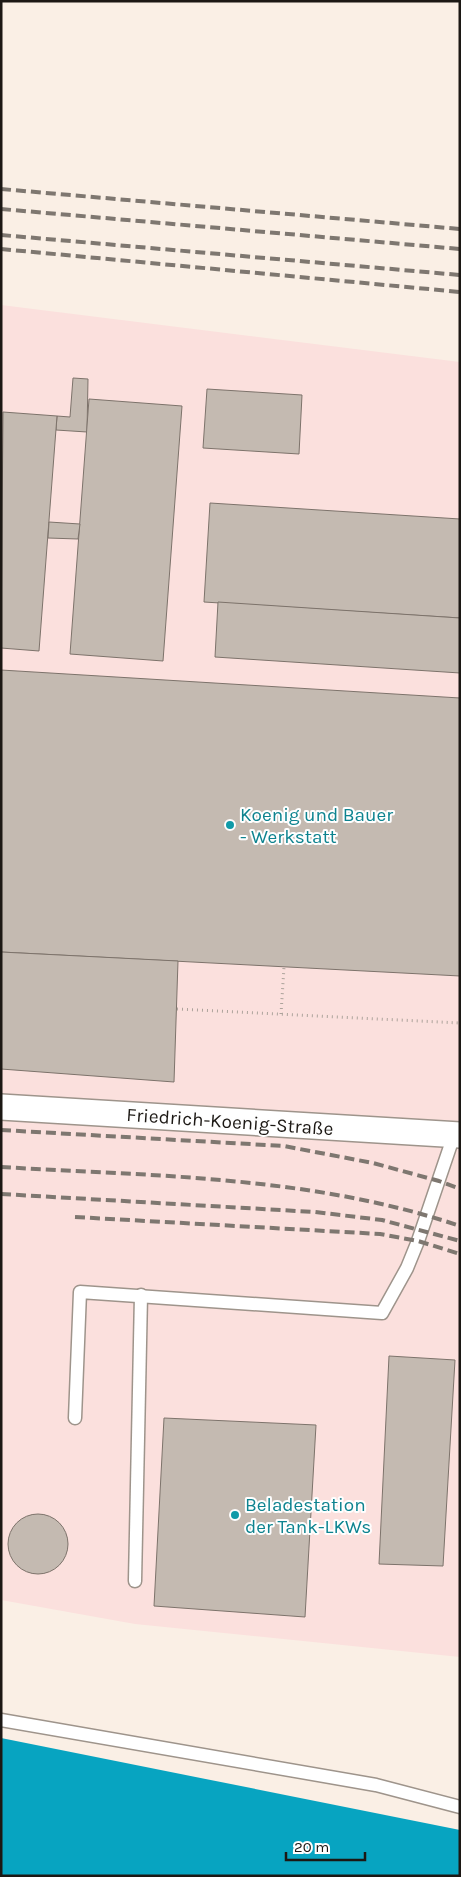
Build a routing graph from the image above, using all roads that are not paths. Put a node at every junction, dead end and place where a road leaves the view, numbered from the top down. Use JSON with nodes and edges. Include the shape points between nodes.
{"nodes":[{"id":1,"x":1,"y":1107,"type":"edge"},
{"id":2,"x":457,"y":1135,"type":"edge"},
{"id":3,"x":141,"y":1295,"type":"junction"},
{"id":4,"x":75,"y":1418,"type":"dead end"},
{"id":5,"x":135,"y":1581,"type":"dead end"},
{"id":6,"x":1,"y":1720,"type":"edge"},
{"id":7,"x":460,"y":1807,"type":"edge"}],
"edges":[{"from":1,"to":2,"type":"street","name":"Friedrich-Koenig-Straße"},
{"from":2,"to":3,"type":"lane","via":[[407,1268],[382,1313]]},
{"from":3,"to":4,"type":"lane","via":[[80,1292]]},
{"from":3,"to":5,"type":"lane"},
{"from":6,"to":7,"type":"lane","via":[[376,1785]]}]}
